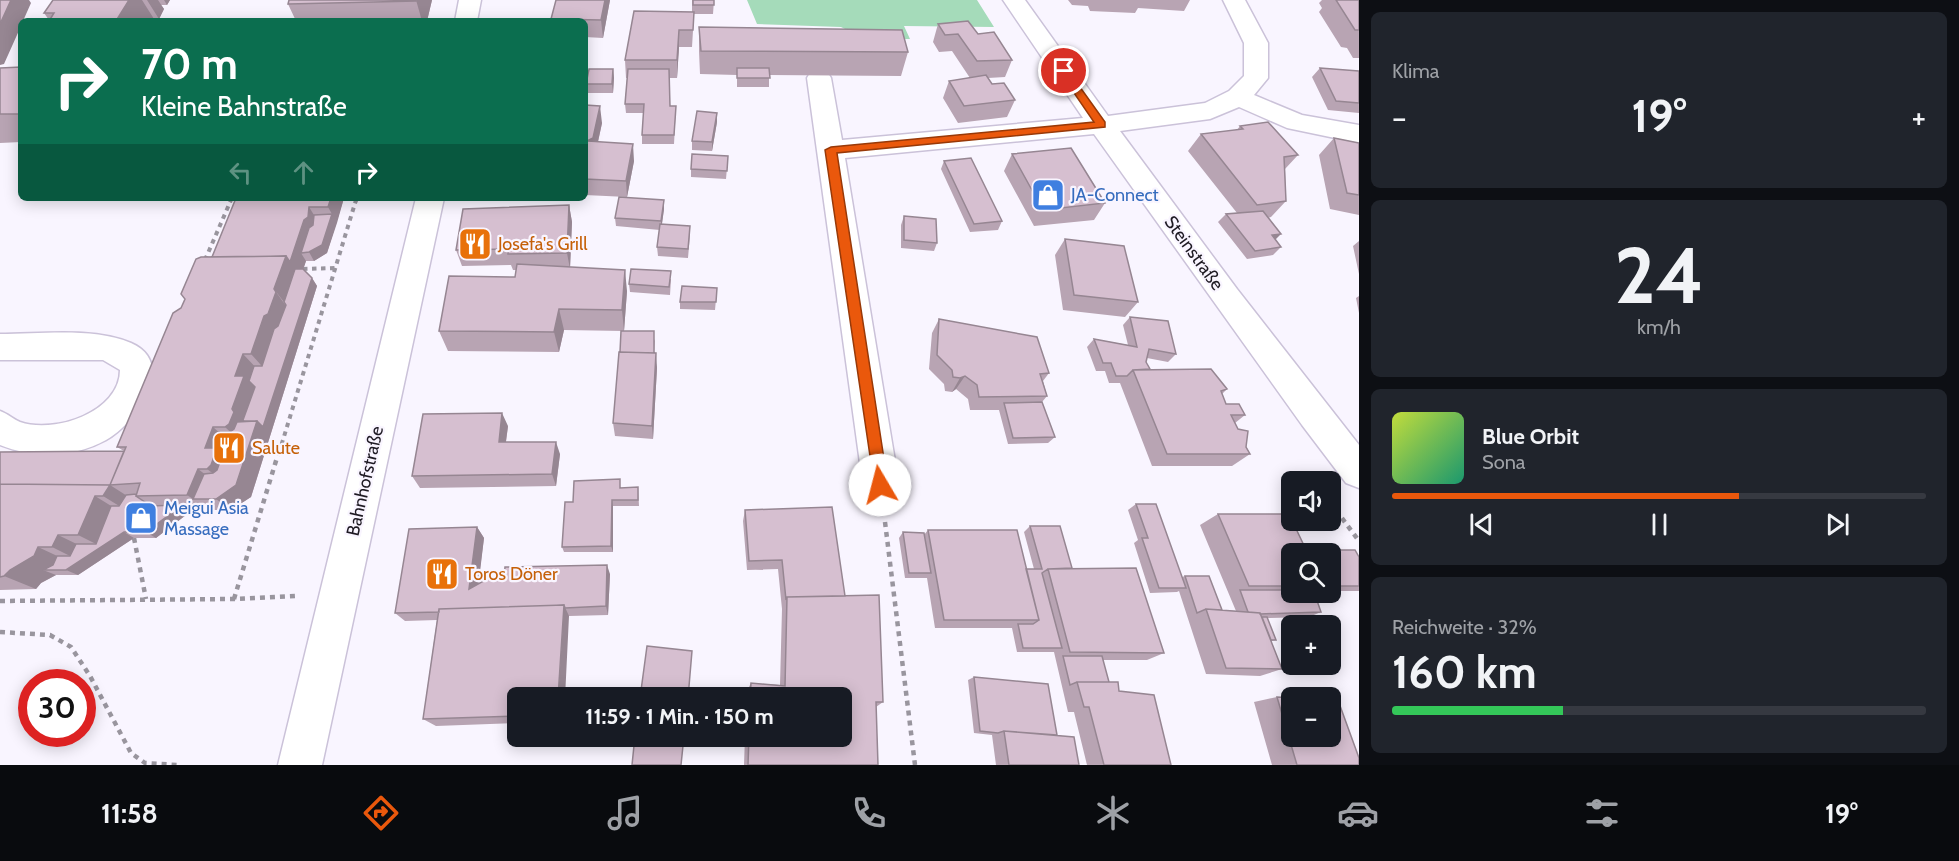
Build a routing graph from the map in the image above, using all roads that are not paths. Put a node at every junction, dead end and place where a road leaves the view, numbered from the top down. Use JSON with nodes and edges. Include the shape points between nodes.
{"nodes":[{"id":1,"x":470,"y":0,"type":"edge"},
{"id":2,"x":1014,"y":0,"type":"edge"},
{"id":3,"x":1234,"y":0,"type":"edge"},
{"id":4,"x":467,"y":18,"type":"edge"},
{"id":5,"x":819,"y":78,"type":"edge"},
{"id":6,"x":1238,"y":97,"type":"junction"},
{"id":7,"x":1101,"y":125,"type":"junction"},
{"id":8,"x":1359,"y":135,"type":"edge"},
{"id":9,"x":831,"y":150,"type":"junction"},
{"id":10,"x":429,"y":201,"type":"edge"},
{"id":11,"x":0,"y":347,"type":"edge"},
{"id":12,"x":0,"y":426,"type":"edge"},
{"id":13,"x":1359,"y":472,"type":"edge"},
{"id":14,"x":880,"y":485,"type":"road end"},
{"id":15,"x":300,"y":765,"type":"edge"}],
"edges":[{"from":1,"to":4,"type":"street"},
{"from":2,"to":7,"type":"street","name":"Steinstraße"},
{"from":3,"to":6,"type":"street","via":[[1256,43],[1256,78]]},
{"from":5,"to":9,"type":"street"},
{"from":6,"to":7,"type":"street","via":[[1210,111]]},
{"from":6,"to":8,"type":"street","via":[[1296,122]]},
{"from":7,"to":9,"type":"street"},
{"from":7,"to":13,"type":"street","name":"Steinstraße","via":[[1294,390]]},
{"from":9,"to":14,"type":"street"},
{"from":10,"to":15,"type":"street","name":"Bahnhofstraße"},
{"from":11,"to":12,"type":"street","via":[[104,347],[119,351],[134,362],[138,376],[118,410],[97,428],[68,439],[20,438]]}]}
